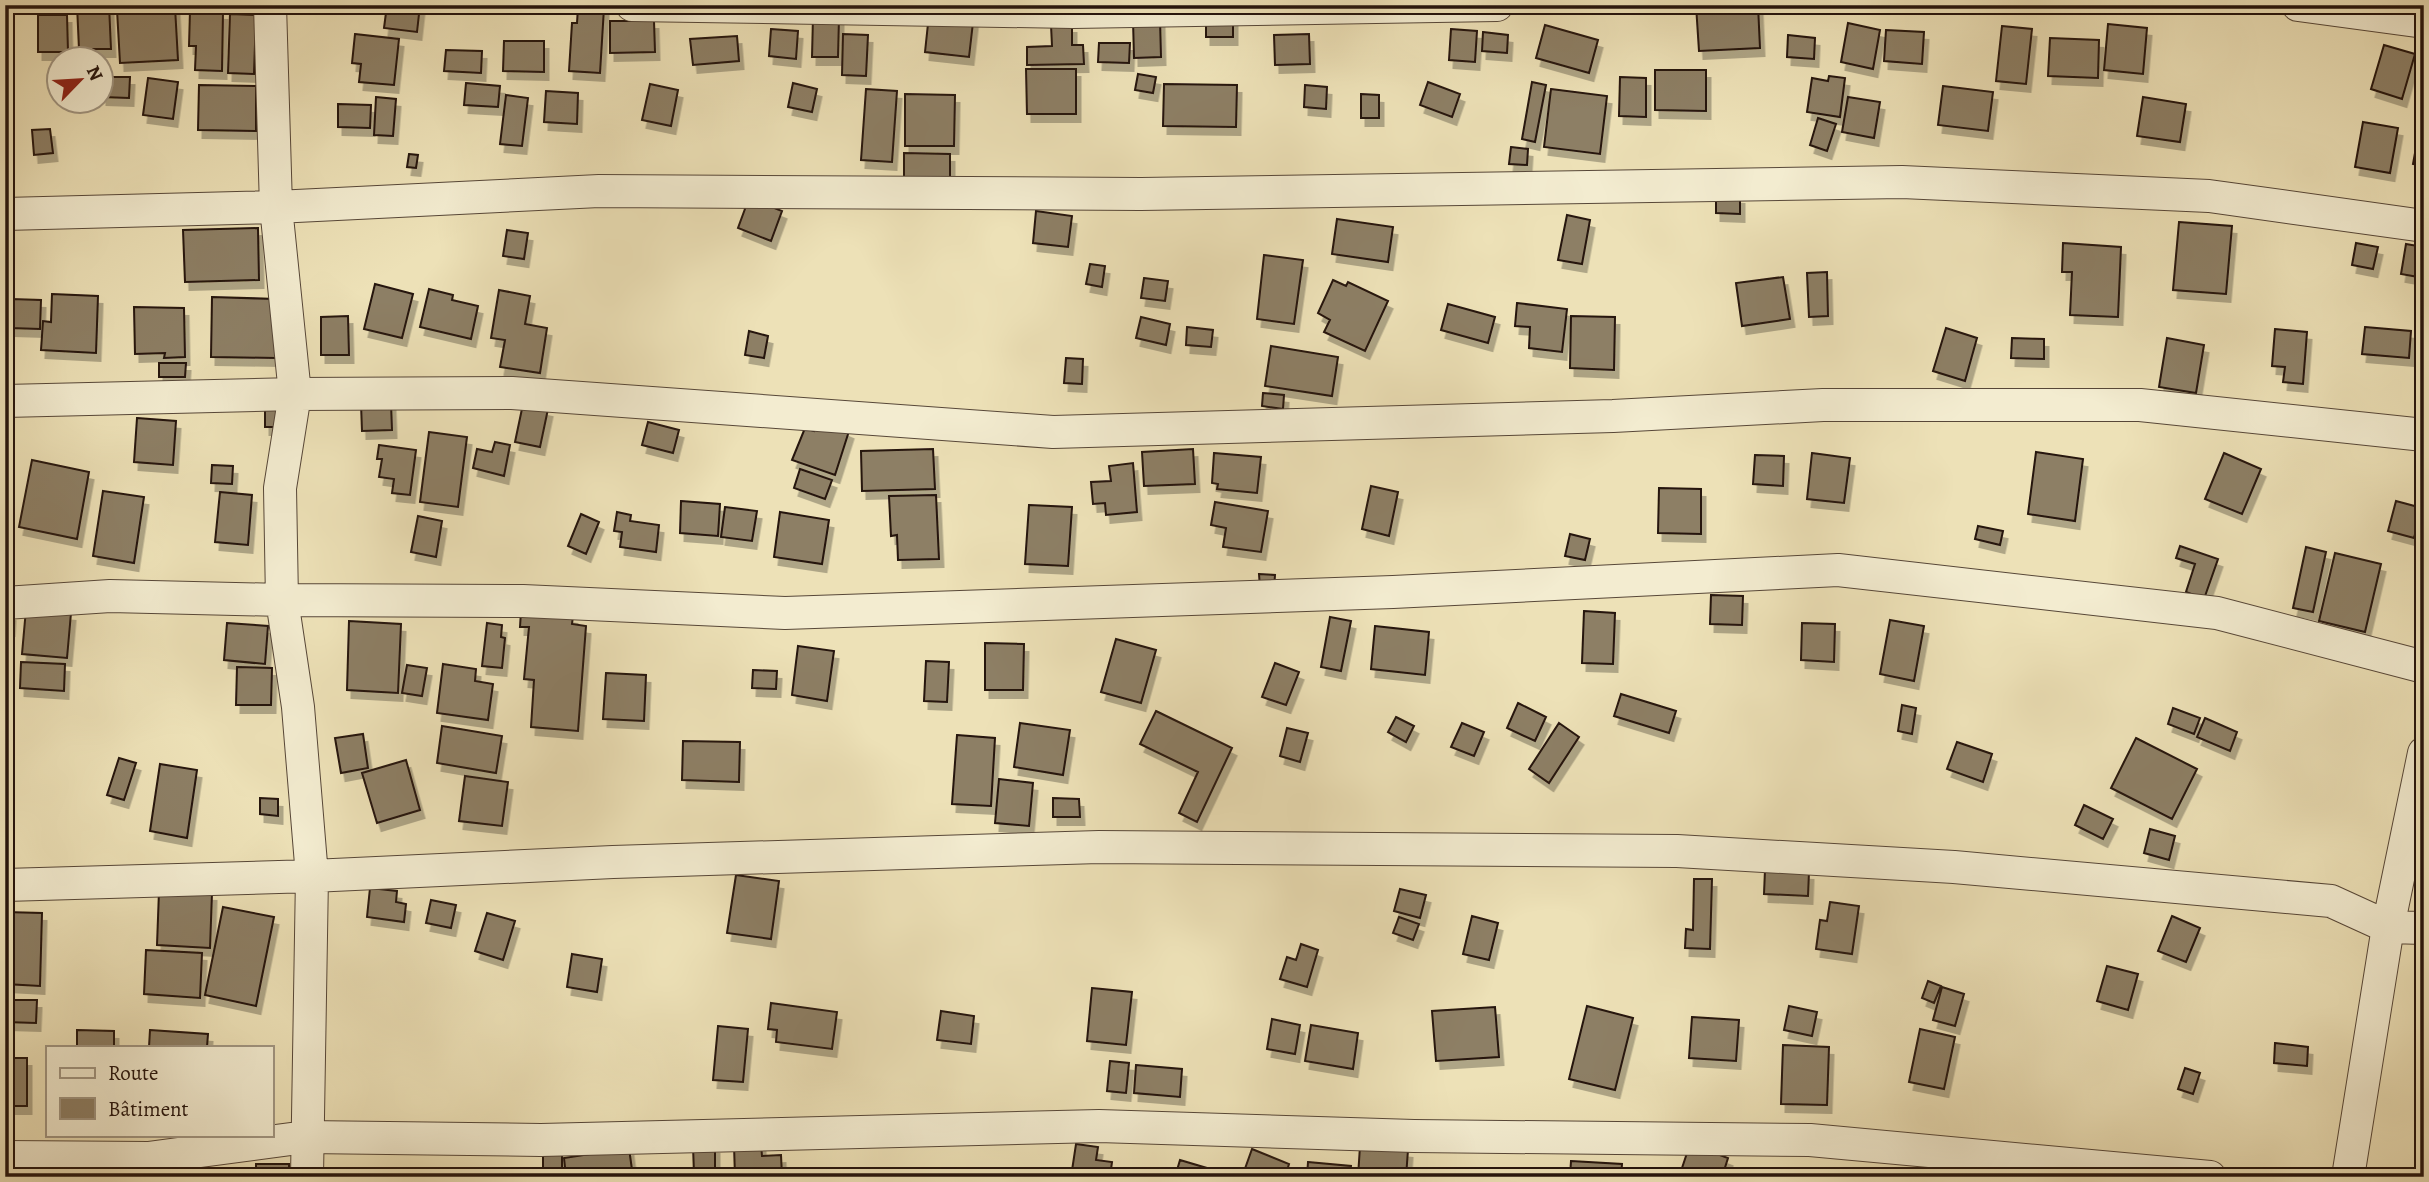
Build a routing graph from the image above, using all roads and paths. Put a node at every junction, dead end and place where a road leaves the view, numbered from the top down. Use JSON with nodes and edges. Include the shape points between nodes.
{"nodes":[{"id":1,"x":270,"y":5,"type":"edge"},
{"id":2,"x":632,"y":5,"type":"edge"},
{"id":3,"x":1497,"y":5,"type":"edge"},
{"id":4,"x":2298,"y":5,"type":"edge"},
{"id":5,"x":2424,"y":22,"type":"edge"},
{"id":6,"x":276,"y":207,"type":"junction"},
{"id":7,"x":5,"y":214,"type":"edge"},
{"id":8,"x":2424,"y":226,"type":"edge"},
{"id":9,"x":295,"y":394,"type":"junction"},
{"id":10,"x":5,"y":401,"type":"edge"},
{"id":11,"x":2424,"y":435,"type":"edge"},
{"id":12,"x":282,"y":600,"type":"junction"},
{"id":13,"x":5,"y":603,"type":"edge"},
{"id":14,"x":2424,"y":667,"type":"edge"},
{"id":15,"x":2424,"y":753,"type":"edge"},
{"id":16,"x":312,"y":876,"type":"junction"},
{"id":17,"x":5,"y":886,"type":"edge"},
{"id":18,"x":2388,"y":927,"type":"junction"},
{"id":19,"x":2424,"y":928,"type":"edge"},
{"id":20,"x":306,"y":1137,"type":"junction"},
{"id":21,"x":5,"y":1157,"type":"edge"},
{"id":22,"x":307,"y":1177,"type":"edge"},
{"id":23,"x":2210,"y":1177,"type":"edge"},
{"id":24,"x":2348,"y":1177,"type":"edge"}],
"edges":[{"from":1,"to":6,"type":"street"},
{"from":2,"to":3,"type":"street","via":[[1073,12]]},
{"from":4,"to":5,"type":"street"},
{"from":6,"to":7,"type":"street"},
{"from":6,"to":8,"type":"street","via":[[599,191],[1141,194],[1902,182],[2209,196]]},
{"from":6,"to":9,"type":"street"},
{"from":9,"to":10,"type":"street"},
{"from":9,"to":11,"type":"street","via":[[572,396],[1053,432],[1613,416],[1823,405],[2140,405]]},
{"from":9,"to":12,"type":"street","via":[[280,488]]},
{"from":12,"to":13,"type":"street","via":[[110,596]]},
{"from":12,"to":14,"type":"street","via":[[523,601],[785,612],[1407,592],[1838,570],[2217,613]]},
{"from":12,"to":16,"type":"street","via":[[298,707]]},
{"from":15,"to":18,"type":"street"},
{"from":16,"to":17,"type":"street"},
{"from":16,"to":18,"type":"street","via":[[1098,847],[1677,852],[1954,867],[2331,901]]},
{"from":16,"to":20,"type":"street"},
{"from":18,"to":19,"type":"street"},
{"from":18,"to":24,"type":"street"},
{"from":20,"to":21,"type":"street","via":[[148,1158]]},
{"from":20,"to":22,"type":"street"},
{"from":20,"to":23,"type":"street","via":[[541,1140],[1099,1126],[1414,1136],[1810,1140]]}]}
